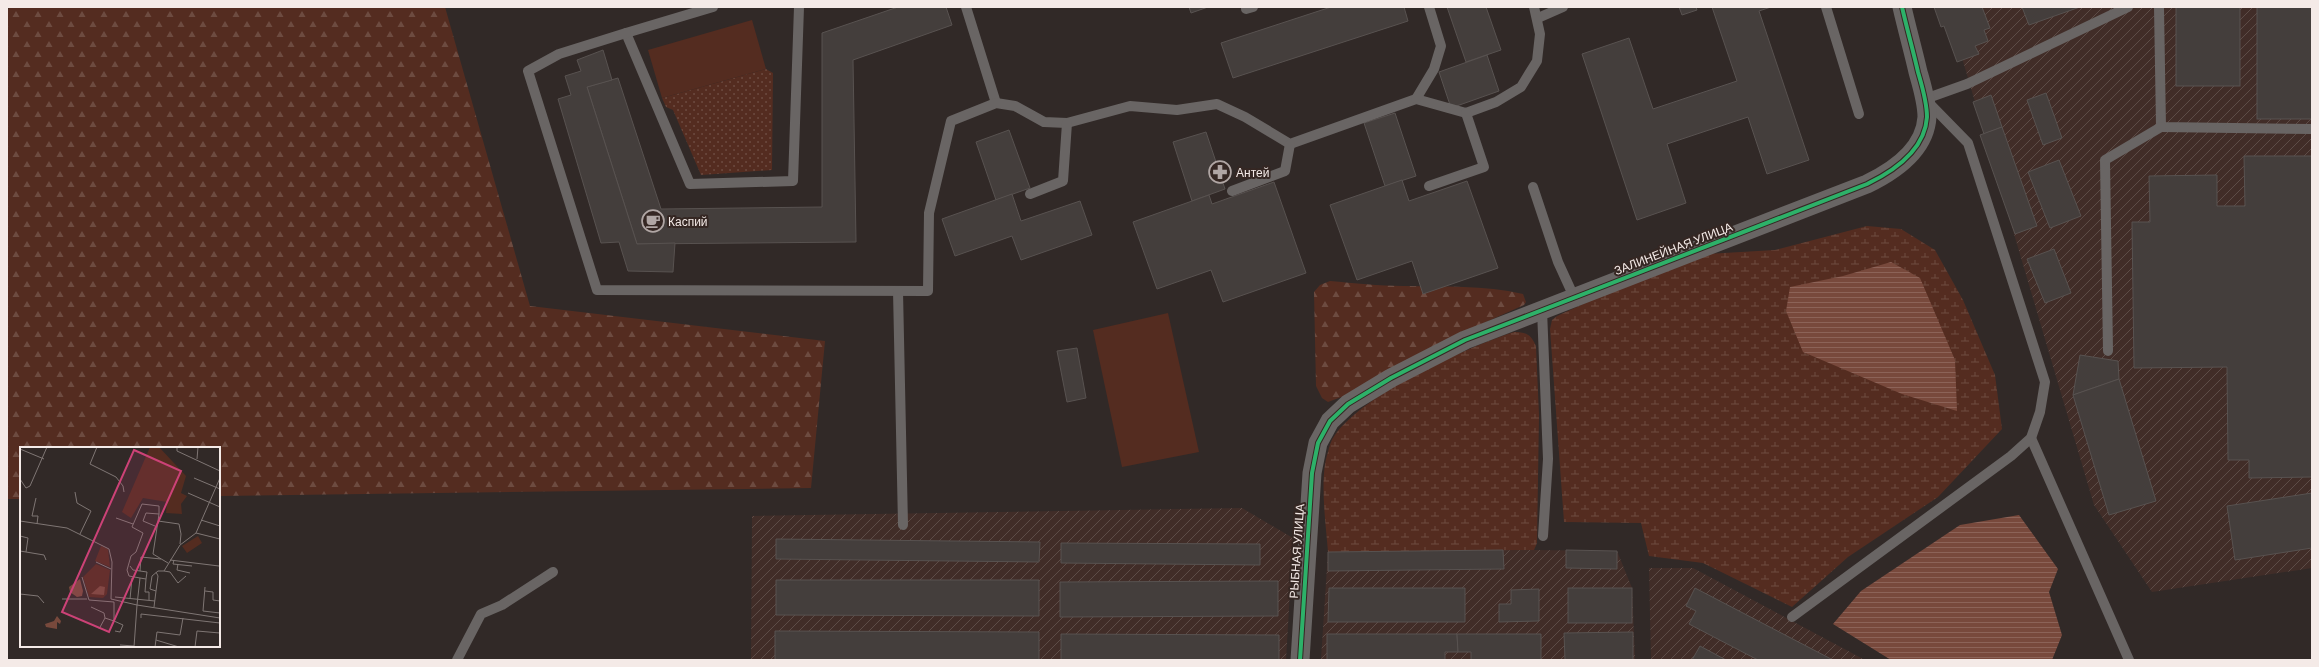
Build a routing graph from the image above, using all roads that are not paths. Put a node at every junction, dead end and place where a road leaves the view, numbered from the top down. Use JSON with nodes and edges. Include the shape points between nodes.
{"nodes":[{"id":1,"x":713,"y":7,"type":"edge"},
{"id":2,"x":799,"y":7,"type":"edge"},
{"id":3,"x":966,"y":7,"type":"edge"},
{"id":4,"x":1246,"y":7,"type":"edge"},
{"id":5,"x":1253,"y":7,"type":"edge"},
{"id":6,"x":1429,"y":7,"type":"edge"},
{"id":7,"x":1534,"y":7,"type":"edge"},
{"id":8,"x":1563,"y":7,"type":"edge"},
{"id":9,"x":1826,"y":7,"type":"edge"},
{"id":10,"x":1902,"y":7,"type":"edge"},
{"id":11,"x":2128,"y":7,"type":"edge"},
{"id":12,"x":2159,"y":7,"type":"edge"},
{"id":13,"x":1538,"y":18,"type":"junction"},
{"id":14,"x":626,"y":34,"type":"junction"},
{"id":15,"x":1416,"y":99,"type":"junction"},
{"id":16,"x":1925,"y":99,"type":"junction"},
{"id":17,"x":996,"y":103,"type":"junction"},
{"id":18,"x":1466,"y":113,"type":"junction"},
{"id":19,"x":1860,"y":114,"type":"dead end"},
{"id":20,"x":1067,"y":123,"type":"junction"},
{"id":21,"x":2161,"y":127,"type":"junction"},
{"id":22,"x":2312,"y":129,"type":"edge"},
{"id":23,"x":1290,"y":144,"type":"junction"},
{"id":24,"x":1429,"y":186,"type":"dead end"},
{"id":25,"x":1533,"y":187,"type":"dead end"},
{"id":26,"x":1232,"y":191,"type":"dead end"},
{"id":27,"x":1030,"y":194,"type":"dead end"},
{"id":28,"x":898,"y":291,"type":"junction"},
{"id":29,"x":1574,"y":297,"type":"junction"},
{"id":30,"x":1542,"y":310,"type":"junction"},
{"id":31,"x":2108,"y":351,"type":"dead end"},
{"id":32,"x":2031,"y":438,"type":"junction"},
{"id":33,"x":1318,"y":443,"type":"joint"},
{"id":34,"x":903,"y":525,"type":"dead end"},
{"id":35,"x":1543,"y":536,"type":"dead end"},
{"id":36,"x":554,"y":572,"type":"dead end"},
{"id":37,"x":1792,"y":617,"type":"dead end"},
{"id":38,"x":457,"y":660,"type":"edge"},
{"id":39,"x":1300,"y":660,"type":"edge"},
{"id":40,"x":2129,"y":660,"type":"edge"}],
"edges":[{"from":1,"to":14,"type":"lane"},
{"from":2,"to":14,"type":"lane","via":[[793,181],[690,184]]},
{"from":3,"to":17,"type":"lane"},
{"from":4,"to":5,"type":"lane"},
{"from":6,"to":15,"type":"lane","via":[[1441,46],[1434,69]]},
{"from":7,"to":13,"type":"lane"},
{"from":8,"to":13,"type":"lane"},
{"from":9,"to":19,"type":"lane"},
{"from":10,"to":16,"type":"street","name":"ЗАЛИНЕЙНАЯ УЛИЦА"},
{"from":11,"to":16,"type":"lane","via":[[1967,84]]},
{"from":12,"to":21,"type":"lane"},
{"from":13,"to":18,"type":"lane","via":[[1538,61],[1521,87],[1496,102]]},
{"from":14,"to":28,"type":"lane","via":[[559,54],[528,71],[597,290]]},
{"from":15,"to":18,"type":"lane"},
{"from":15,"to":23,"type":"lane"},
{"from":16,"to":29,"type":"street","name":"ЗАЛИНЕЙНАЯ УЛИЦА","via":[[1927,117],[1918,143],[1897,166],[1867,184]]},
{"from":16,"to":32,"type":"lane","via":[[1968,143],[2045,382],[2040,412]]},
{"from":17,"to":20,"type":"lane","via":[[1015,106],[1044,122]]},
{"from":17,"to":28,"type":"lane","via":[[951,121],[928,213],[928,291]]},
{"from":18,"to":24,"type":"lane","via":[[1484,167]]},
{"from":20,"to":23,"type":"lane","via":[[1130,106],[1177,110],[1216,104],[1245,117]]},
{"from":20,"to":27,"type":"lane","via":[[1063,181]]},
{"from":21,"to":22,"type":"lane"},
{"from":21,"to":31,"type":"lane","via":[[2105,160]]},
{"from":23,"to":26,"type":"lane","via":[[1285,171]]},
{"from":25,"to":29,"type":"lane","via":[[1558,262]]},
{"from":28,"to":34,"type":"lane"},
{"from":29,"to":30,"type":"street","name":"ЗАЛИНЕЙНАЯ УЛИЦА"},
{"from":30,"to":33,"type":"street","name":"ЗАЛИНЕЙНАЯ УЛИЦА","via":[[1465,340],[1360,396],[1338,412]]},
{"from":30,"to":35,"type":"lane","via":[[1548,458]]},
{"from":32,"to":37,"type":"lane","via":[[2011,456]]},
{"from":32,"to":40,"type":"lane"},
{"from":33,"to":39,"type":"street","name":"РЫБНАЯ УЛИЦА","via":[[1310,507]]},
{"from":36,"to":38,"type":"lane","via":[[502,605],[482,614]]}]}
